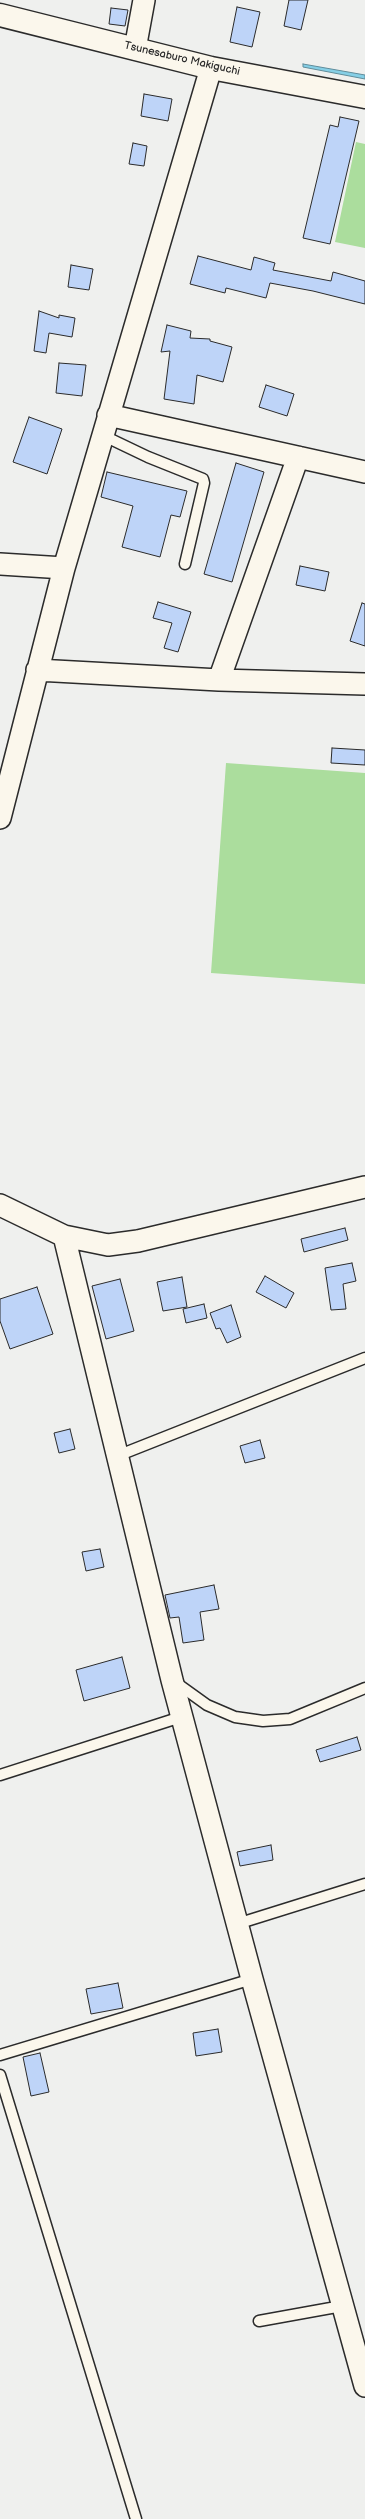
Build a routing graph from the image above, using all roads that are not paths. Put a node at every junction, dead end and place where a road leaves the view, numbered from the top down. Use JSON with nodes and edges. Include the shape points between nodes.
{"nodes":[{"id":1,"x":144,"y":0,"type":"edge"},
{"id":2,"x":0,"y":15,"type":"edge"},
{"id":3,"x":135,"y":49,"type":"junction"},
{"id":4,"x":211,"y":68,"type":"junction"},
{"id":5,"x":365,"y":97,"type":"edge"},
{"id":6,"x":108,"y":414,"type":"junction"},
{"id":7,"x":102,"y":435,"type":"junction"},
{"id":8,"x":298,"y":458,"type":"junction"},
{"id":9,"x":365,"y":472,"type":"edge"},
{"id":10,"x":0,"y":564,"type":"edge"},
{"id":11,"x":185,"y":564,"type":"dead end"},
{"id":12,"x":64,"y":568,"type":"junction"},
{"id":13,"x":37,"y":670,"type":"junction"},
{"id":14,"x":219,"y":680,"type":"junction"},
{"id":15,"x":365,"y":684,"type":"edge"},
{"id":16,"x":0,"y":818,"type":"edge"},
{"id":17,"x":365,"y":1187,"type":"edge"},
{"id":18,"x":0,"y":1204,"type":"edge"},
{"id":19,"x":64,"y":1236,"type":"junction"},
{"id":20,"x":365,"y":1358,"type":"edge"},
{"id":21,"x":117,"y":1456,"type":"junction"},
{"id":22,"x":172,"y":1680,"type":"junction"},
{"id":23,"x":365,"y":1688,"type":"edge"},
{"id":24,"x":181,"y":1717,"type":"junction"},
{"id":25,"x":0,"y":1775,"type":"edge"},
{"id":26,"x":365,"y":1884,"type":"edge"},
{"id":27,"x":237,"y":1924,"type":"junction"},
{"id":28,"x":252,"y":1979,"type":"junction"},
{"id":29,"x":0,"y":2055,"type":"edge"},
{"id":30,"x":0,"y":2075,"type":"edge"},
{"id":31,"x":342,"y":2306,"type":"junction"},
{"id":32,"x":259,"y":2321,"type":"dead end"},
{"id":33,"x":365,"y":2386,"type":"edge"},
{"id":34,"x":136,"y":2519,"type":"edge"}],
"edges":[{"from":1,"to":3,"type":"street"},
{"from":2,"to":3,"type":"street","name":"Tsunesaburo Makiguchi"},
{"from":3,"to":4,"type":"street","name":"Tsunesaburo Makiguchi"},
{"from":4,"to":5,"type":"street","name":"Tsunesaburo Makiguchi"},
{"from":4,"to":6,"type":"street"},
{"from":6,"to":7,"type":"street"},
{"from":6,"to":8,"type":"street"},
{"from":7,"to":11,"type":"lane","via":[[203,479]]},
{"from":7,"to":12,"type":"street"},
{"from":8,"to":9,"type":"street"},
{"from":8,"to":14,"type":"street"},
{"from":10,"to":12,"type":"street"},
{"from":12,"to":13,"type":"street"},
{"from":13,"to":14,"type":"street"},
{"from":13,"to":16,"type":"street"},
{"from":14,"to":15,"type":"street"},
{"from":17,"to":19,"type":"street","via":[[127,1243],[108,1245]]},
{"from":18,"to":19,"type":"street"},
{"from":19,"to":21,"type":"street"},
{"from":20,"to":21,"type":"lane"},
{"from":21,"to":22,"type":"street"},
{"from":22,"to":23,"type":"lane","via":[[207,1705],[235,1717],[263,1721],[290,1719]]},
{"from":22,"to":24,"type":"street"},
{"from":24,"to":25,"type":"lane"},
{"from":24,"to":27,"type":"street"},
{"from":26,"to":27,"type":"lane"},
{"from":27,"to":28,"type":"street"},
{"from":28,"to":29,"type":"lane"},
{"from":28,"to":31,"type":"street"},
{"from":30,"to":34,"type":"lane"},
{"from":31,"to":32,"type":"lane"},
{"from":31,"to":33,"type":"street"}]}
